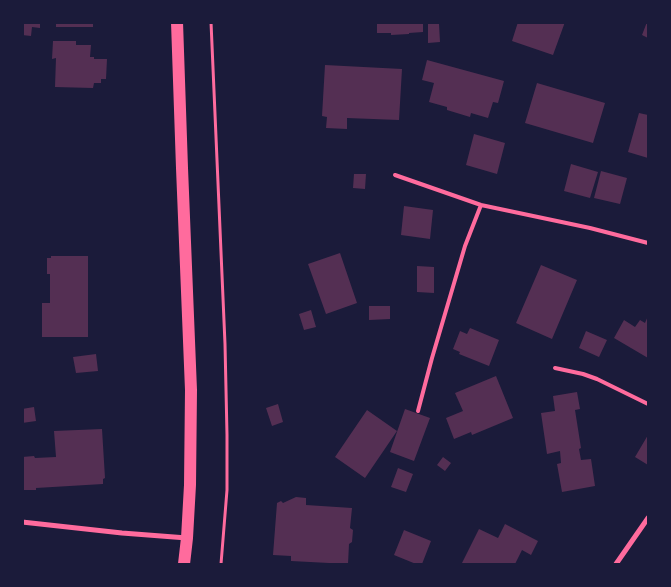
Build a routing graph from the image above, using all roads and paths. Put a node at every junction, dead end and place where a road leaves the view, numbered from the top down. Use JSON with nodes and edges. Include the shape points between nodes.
{"nodes":[{"id":1,"x":177,"y":22,"type":"edge"},
{"id":2,"x":211,"y":22,"type":"edge"},
{"id":3,"x":395,"y":175,"type":"dead end"},
{"id":4,"x":481,"y":205,"type":"junction"},
{"id":5,"x":648,"y":243,"type":"edge"},
{"id":6,"x":555,"y":368,"type":"dead end"},
{"id":7,"x":648,"y":404,"type":"edge"},
{"id":8,"x":418,"y":411,"type":"dead end"},
{"id":9,"x":648,"y":518,"type":"edge"},
{"id":10,"x":22,"y":522,"type":"edge"},
{"id":11,"x":187,"y":538,"type":"junction"},
{"id":12,"x":184,"y":564,"type":"edge"},
{"id":13,"x":221,"y":564,"type":"edge"},
{"id":14,"x":616,"y":564,"type":"edge"}],
"edges":[{"from":1,"to":11,"type":"main road","via":[[191,390]]},
{"from":2,"to":13,"type":"path","via":[[227,426],[227,490]]},
{"from":3,"to":4,"type":"lane"},
{"from":4,"to":5,"type":"lane"},
{"from":4,"to":8,"type":"lane","via":[[465,246]]},
{"from":6,"to":7,"type":"lane","via":[[597,379]]},
{"from":9,"to":14,"type":"street"},
{"from":10,"to":11,"type":"street"},
{"from":11,"to":12,"type":"main road"}]}
